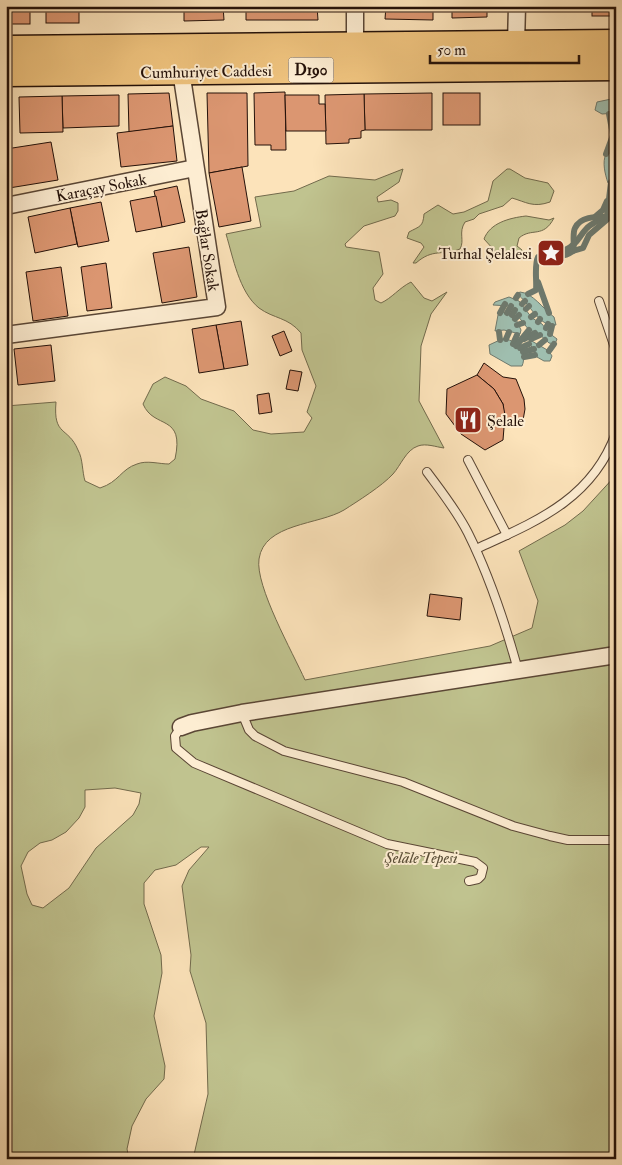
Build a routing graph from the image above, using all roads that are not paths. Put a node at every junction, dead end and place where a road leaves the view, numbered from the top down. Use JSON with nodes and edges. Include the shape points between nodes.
{"nodes":[{"id":1,"x":355,"y":6,"type":"edge"},
{"id":2,"x":517,"y":6,"type":"edge"},
{"id":3,"x":616,"y":43,"type":"edge"},
{"id":4,"x":516,"y":44,"type":"junction"},
{"id":5,"x":355,"y":46,"type":"junction"},
{"id":6,"x":6,"y":49,"type":"edge"},
{"id":7,"x":616,"y":67,"type":"edge"},
{"id":8,"x":181,"y":71,"type":"junction"},
{"id":9,"x":6,"y":73,"type":"edge"},
{"id":10,"x":195,"y":168,"type":"junction"},
{"id":11,"x":6,"y":206,"type":"edge"},
{"id":12,"x":599,"y":301,"type":"dead end"},
{"id":13,"x":6,"y":335,"type":"edge"},
{"id":14,"x":616,"y":351,"type":"edge"},
{"id":15,"x":616,"y":433,"type":"edge"},
{"id":16,"x":468,"y":460,"type":"dead end"},
{"id":17,"x":427,"y":472,"type":"dead end"},
{"id":18,"x":507,"y":535,"type":"junction"},
{"id":19,"x":476,"y":549,"type":"junction"},
{"id":20,"x":616,"y":655,"type":"edge"},
{"id":21,"x":518,"y":670,"type":"junction"},
{"id":22,"x":242,"y":712,"type":"junction"},
{"id":23,"x":181,"y":727,"type":"joint"},
{"id":24,"x":616,"y":840,"type":"edge"},
{"id":25,"x":469,"y":881,"type":"dead end"}],
"edges":[{"from":1,"to":5,"type":"street"},
{"from":2,"to":4,"type":"street"},
{"from":3,"to":4,"type":"highway","name":"Cumhuriyet Caddesi","number":"D190"},
{"from":4,"to":5,"type":"highway","name":"Cumhuriyet Caddesi","number":"D190"},
{"from":5,"to":6,"type":"highway","name":"Cumhuriyet Caddesi","number":"D190"},
{"from":7,"to":8,"type":"highway","name":"Cumhuriyet Caddesi","number":"D190"},
{"from":8,"to":9,"type":"highway","name":"Cumhuriyet Caddesi","number":"D190"},
{"from":8,"to":10,"type":"street","name":"Bağlar Sokak"},
{"from":10,"to":11,"type":"street","name":"Karaçay Sokak"},
{"from":10,"to":13,"type":"street","name":"Bağlar Sokak","via":[[217,307]]},
{"from":12,"to":14,"type":"lane"},
{"from":15,"to":18,"type":"lane","via":[[603,462],[574,496],[556,510]]},
{"from":16,"to":18,"type":"lane"},
{"from":17,"to":19,"type":"lane"},
{"from":18,"to":19,"type":"lane"},
{"from":19,"to":21,"type":"lane","via":[[498,602]]},
{"from":20,"to":21,"type":"street"},
{"from":21,"to":22,"type":"street"},
{"from":22,"to":23,"type":"street"},
{"from":22,"to":24,"type":"lane","via":[[255,736],[284,751],[402,782],[513,826],[550,836],[568,840]]},
{"from":23,"to":25,"type":"lane","via":[[175,736],[176,748],[194,763],[387,844],[475,862],[483,872],[478,879]]}]}
